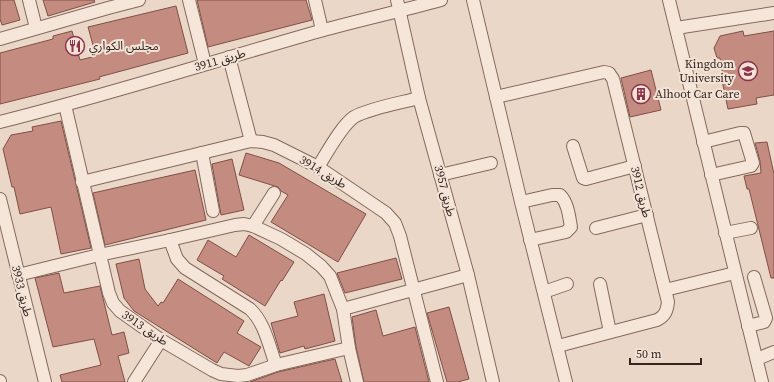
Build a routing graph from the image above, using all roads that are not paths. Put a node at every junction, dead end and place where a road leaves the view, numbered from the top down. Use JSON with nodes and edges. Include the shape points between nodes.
{"nodes":[{"id":1,"x":29,"y":0,"type":"edge"},
{"id":2,"x":139,"y":0,"type":"edge"},
{"id":3,"x":189,"y":0,"type":"edge"},
{"id":4,"x":315,"y":0,"type":"edge"},
{"id":5,"x":441,"y":0,"type":"edge"},
{"id":6,"x":473,"y":0,"type":"edge"},
{"id":7,"x":669,"y":0,"type":"edge"},
{"id":8,"x":107,"y":4,"type":"edge"},
{"id":9,"x":399,"y":6,"type":"edge"},
{"id":10,"x":774,"y":14,"type":"edge"},
{"id":11,"x":36,"y":28,"type":"junction"},
{"id":12,"x":676,"y":28,"type":"junction"},
{"id":13,"x":322,"y":30,"type":"junction"},
{"id":14,"x":0,"y":39,"type":"edge"},
{"id":15,"x":229,"y":57,"type":"junction"},
{"id":16,"x":205,"y":64,"type":"junction"},
{"id":17,"x":496,"y":97,"type":"junction"},
{"id":18,"x":419,"y":98,"type":"junction"},
{"id":19,"x":65,"y":106,"type":"junction"},
{"id":20,"x":0,"y":122,"type":"edge"},
{"id":21,"x":251,"y":141,"type":"junction"},
{"id":22,"x":703,"y":142,"type":"junction"},
{"id":23,"x":573,"y":146,"type":"dead end"},
{"id":24,"x":202,"y":153,"type":"junction"},
{"id":25,"x":491,"y":163,"type":"dead end"},
{"id":26,"x":635,"y":166,"type":"junction"},
{"id":27,"x":318,"y":167,"type":"junction"},
{"id":28,"x":440,"y":175,"type":"junction"},
{"id":29,"x":711,"y":175,"type":"junction"},
{"id":30,"x":82,"y":182,"type":"junction"},
{"id":31,"x":274,"y":192,"type":"dead end"},
{"id":32,"x":0,"y":202,"type":"edge"},
{"id":33,"x":521,"y":202,"type":"junction"},
{"id":34,"x":213,"y":211,"type":"dead end"},
{"id":35,"x":647,"y":215,"type":"junction"},
{"id":36,"x":254,"y":226,"type":"junction"},
{"id":37,"x":596,"y":228,"type":"dead end"},
{"id":38,"x":751,"y":228,"type":"dead end"},
{"id":39,"x":726,"y":233,"type":"junction"},
{"id":40,"x":170,"y":240,"type":"junction"},
{"id":41,"x":530,"y":240,"type":"junction"},
{"id":42,"x":99,"y":254,"type":"junction"},
{"id":43,"x":735,"y":273,"type":"junction"},
{"id":44,"x":18,"y":274,"type":"junction"},
{"id":45,"x":468,"y":275,"type":"junction"},
{"id":46,"x":754,"y":278,"type":"dead end"},
{"id":47,"x":567,"y":284,"type":"dead end"},
{"id":48,"x":600,"y":284,"type":"dead end"},
{"id":49,"x":413,"y":290,"type":"junction"},
{"id":50,"x":665,"y":290,"type":"junction"},
{"id":51,"x":544,"y":292,"type":"junction"},
{"id":52,"x":343,"y":309,"type":"junction"},
{"id":53,"x":748,"y":326,"type":"junction"},
{"id":54,"x":610,"y":332,"type":"junction"},
{"id":55,"x":161,"y":340,"type":"junction"},
{"id":56,"x":558,"y":346,"type":"junction"},
{"id":57,"x":349,"y":348,"type":"junction"},
{"id":58,"x":774,"y":352,"type":"edge"},
{"id":59,"x":757,"y":359,"type":"junction"},
{"id":60,"x":276,"y":365,"type":"junction"},
{"id":61,"x":45,"y":382,"type":"edge"},
{"id":62,"x":134,"y":382,"type":"edge"},
{"id":63,"x":357,"y":382,"type":"edge"},
{"id":64,"x":437,"y":382,"type":"edge"},
{"id":65,"x":493,"y":382,"type":"edge"},
{"id":66,"x":566,"y":382,"type":"edge"},
{"id":67,"x":762,"y":382,"type":"edge"}],
"edges":[{"from":1,"to":11,"type":"street"},
{"from":2,"to":8,"type":"street"},
{"from":3,"to":16,"type":"street"},
{"from":4,"to":13,"type":"street"},
{"from":5,"to":9,"type":"street","name":"طريق 3911"},
{"from":6,"to":17,"type":"street"},
{"from":7,"to":12,"type":"street"},
{"from":8,"to":11,"type":"street"},
{"from":9,"to":13,"type":"street","name":"طريق 3911"},
{"from":9,"to":18,"type":"street","name":"طريق 3957"},
{"from":10,"to":12,"type":"street"},
{"from":11,"to":14,"type":"street"},
{"from":12,"to":22,"type":"street"},
{"from":13,"to":15,"type":"street","name":"طريق 3911"},
{"from":15,"to":16,"type":"street","name":"طريق 3911"},
{"from":15,"to":21,"type":"street"},
{"from":16,"to":19,"type":"street","name":"طريق 3911"},
{"from":17,"to":26,"type":"street","name":"طريق 3912","via":[[604,72],[609,73],[613,79]]},
{"from":17,"to":33,"type":"street"},
{"from":18,"to":27,"type":"street","via":[[353,118]]},
{"from":18,"to":28,"type":"street","name":"طريق 3957"},
{"from":19,"to":20,"type":"street","name":"طريق 3911"},
{"from":19,"to":30,"type":"street","name":"طريق 3913"},
{"from":21,"to":24,"type":"street","name":"طريق 3914"},
{"from":21,"to":27,"type":"street","name":"طريق 3914","via":[[274,145]]},
{"from":22,"to":29,"type":"street"},
{"from":22,"to":29,"type":"street","via":[[744,133],[753,163],[751,166]]},
{"from":23,"to":26,"type":"street","via":[[583,178],[586,179]]},
{"from":24,"to":30,"type":"street","name":"طريق 3914"},
{"from":24,"to":34,"type":"street"},
{"from":25,"to":28,"type":"street"},
{"from":26,"to":35,"type":"street","name":"طريق 3912"},
{"from":27,"to":49,"type":"street","name":"طريق 3914","via":[[391,218],[400,236]]},
{"from":28,"to":45,"type":"street","name":"طريق 3957"},
{"from":29,"to":39,"type":"street"},
{"from":30,"to":42,"type":"street","name":"طريق 3913"},
{"from":31,"to":36,"type":"street"},
{"from":32,"to":44,"type":"street","name":"طريق 3933"},
{"from":33,"to":41,"type":"street"},
{"from":33,"to":41,"type":"street","via":[[560,195],[567,206],[569,230]]},
{"from":35,"to":37,"type":"street"},
{"from":35,"to":50,"type":"street","name":"طريق 3912"},
{"from":36,"to":40,"type":"street","via":[[235,225]]},
{"from":36,"to":52,"type":"street","via":[[281,239],[321,266],[330,276]]},
{"from":38,"to":39,"type":"street"},
{"from":39,"to":43,"type":"street"},
{"from":40,"to":42,"type":"street"},
{"from":40,"to":60,"type":"street","via":[[184,268],[254,313],[263,327]]},
{"from":41,"to":51,"type":"street"},
{"from":42,"to":44,"type":"street"},
{"from":42,"to":55,"type":"street","name":"طريق 3913","via":[[113,303],[120,311]]},
{"from":43,"to":50,"type":"street"},
{"from":43,"to":53,"type":"street"},
{"from":44,"to":61,"type":"street","name":"طريق 3933"},
{"from":45,"to":49,"type":"street"},
{"from":45,"to":65,"type":"street","name":"طريق 3957"},
{"from":46,"to":53,"type":"street","via":[[766,318],[764,322]]},
{"from":47,"to":51,"type":"street"},
{"from":48,"to":54,"type":"street"},
{"from":49,"to":52,"type":"street"},
{"from":49,"to":64,"type":"street","name":"طريق 3914"},
{"from":50,"to":54,"type":"street","name":"طريق 3912","via":[[668,302],[663,317]]},
{"from":51,"to":56,"type":"street"},
{"from":52,"to":57,"type":"street"},
{"from":53,"to":59,"type":"street"},
{"from":54,"to":56,"type":"street","name":"طريق 3912"},
{"from":55,"to":60,"type":"street","name":"طريق 3913","via":[[221,374],[246,375]]},
{"from":55,"to":62,"type":"street"},
{"from":56,"to":66,"type":"street"},
{"from":57,"to":60,"type":"street","name":"طريق 3913"},
{"from":57,"to":63,"type":"street"},
{"from":58,"to":59,"type":"street"},
{"from":59,"to":67,"type":"street"}]}
